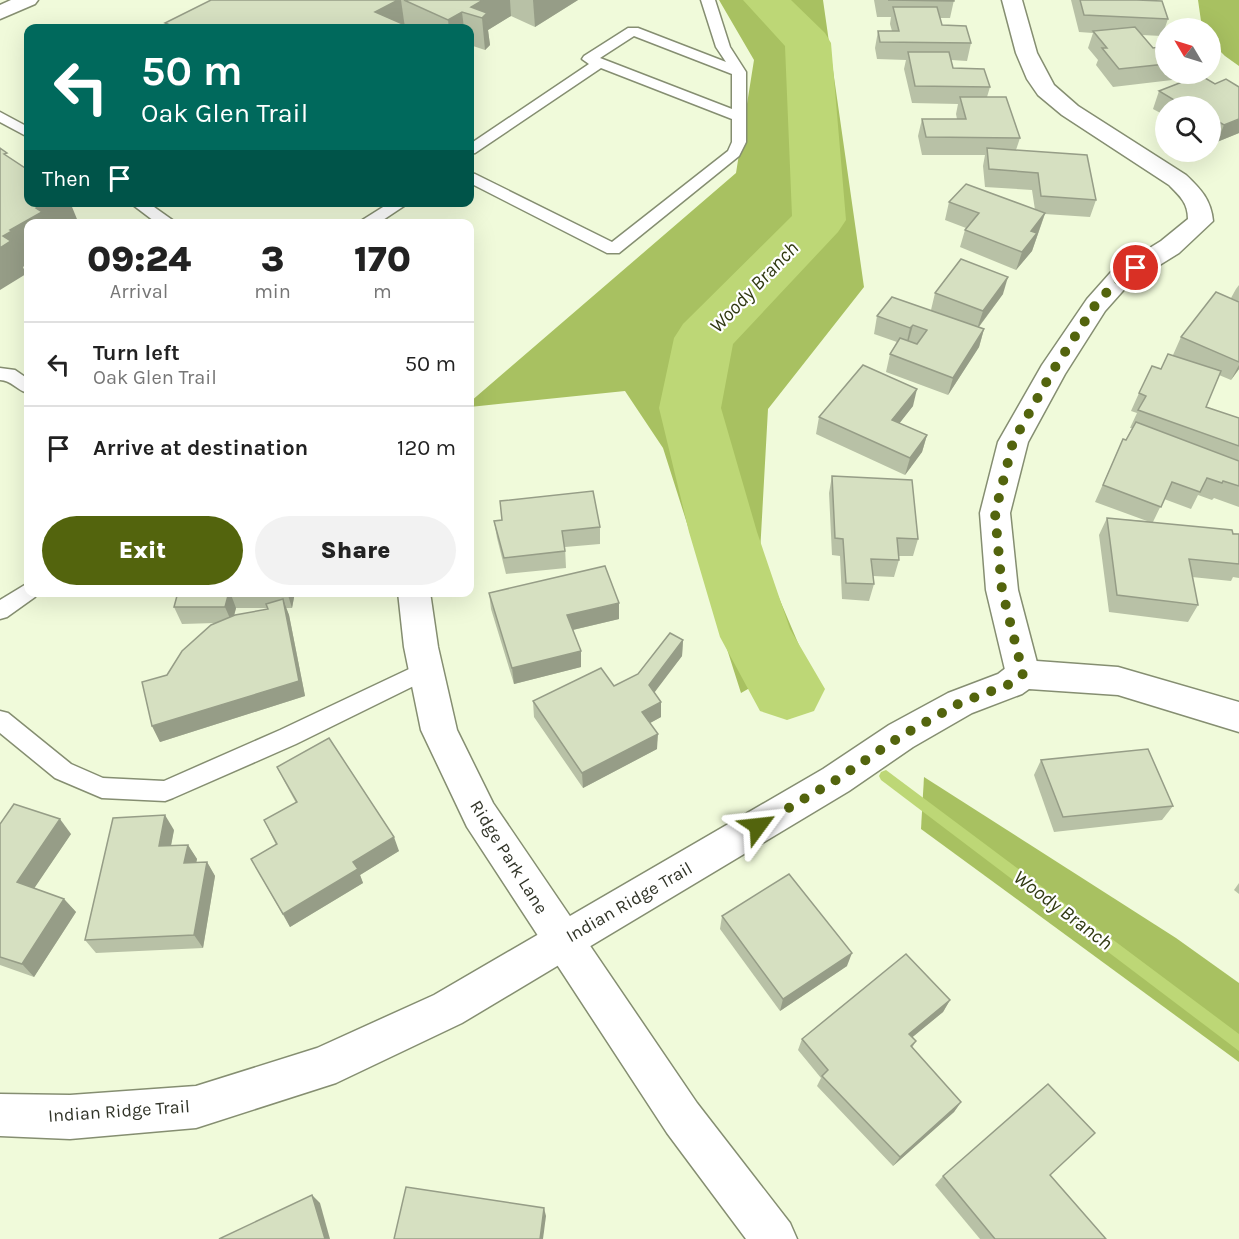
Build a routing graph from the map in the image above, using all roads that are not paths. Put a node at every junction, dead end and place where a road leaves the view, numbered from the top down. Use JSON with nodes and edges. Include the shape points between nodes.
{"nodes":[{"id":1,"x":708,"y":0,"type":"edge"},
{"id":2,"x":1012,"y":0,"type":"edge"},
{"id":3,"x":600,"y":63,"type":"junction"},
{"id":4,"x":739,"y":72,"type":"junction"},
{"id":5,"x":0,"y":116,"type":"edge"},
{"id":6,"x":740,"y":117,"type":"junction"},
{"id":7,"x":24,"y":131,"type":"edge"},
{"id":8,"x":474,"y":147,"type":"edge"},
{"id":9,"x":474,"y":179,"type":"edge"},
{"id":10,"x":144,"y":207,"type":"edge"},
{"id":11,"x":390,"y":207,"type":"edge"},
{"id":12,"x":162,"y":219,"type":"edge"},
{"id":13,"x":372,"y":219,"type":"edge"},
{"id":14,"x":0,"y":374,"type":"edge"},
{"id":15,"x":24,"y":384,"type":"edge"},
{"id":16,"x":24,"y":594,"type":"edge"},
{"id":17,"x":415,"y":597,"type":"edge"},
{"id":18,"x":0,"y":611,"type":"edge"},
{"id":19,"x":426,"y":670,"type":"junction"},
{"id":20,"x":1023,"y":674,"type":"junction"},
{"id":21,"x":1239,"y":717,"type":"edge"},
{"id":22,"x":0,"y":720,"type":"edge"},
{"id":23,"x":562,"y":941,"type":"junction"},
{"id":24,"x":0,"y":1115,"type":"edge"},
{"id":25,"x":774,"y":1239,"type":"edge"}],
"edges":[{"from":1,"to":4,"type":"lane","via":[[723,47]]},
{"from":2,"to":20,"type":"street","via":[[1024,48],[1039,79],[1055,99],[1171,175],[1200,206],[1201,221],[1170,247],[1120,278],[1096,304],[1013,442],[995,513],[1002,590]]},
{"from":3,"to":4,"type":"lane","via":[[589,59],[633,31]]},
{"from":3,"to":6,"type":"lane"},
{"from":3,"to":8,"type":"lane"},
{"from":4,"to":6,"type":"lane"},
{"from":5,"to":7,"type":"lane"},
{"from":6,"to":9,"type":"lane","via":[[739,142],[734,153],[613,249]]},
{"from":10,"to":12,"type":"lane"},
{"from":11,"to":13,"type":"lane"},
{"from":14,"to":15,"type":"lane","via":[[9,374]]},
{"from":16,"to":18,"type":"lane"},
{"from":17,"to":19,"type":"street","name":"Ridge Park Lane"},
{"from":19,"to":22,"type":"lane","via":[[288,738],[165,791],[102,788],[63,771]]},
{"from":19,"to":23,"type":"street","name":"Ridge Park Lane","via":[[439,730],[480,815]]},
{"from":20,"to":21,"type":"street","via":[[1118,681]]},
{"from":20,"to":23,"type":"street","name":"Indian Ridge Trail","via":[[1010,684],[960,703],[901,736],[836,780]]},
{"from":23,"to":24,"type":"street","name":"Indian Ridge Trail","via":[[448,1010],[309,1071],[196,1107],[70,1117]]},
{"from":23,"to":25,"type":"street","name":"Ridge Park Lane","via":[[682,1118]]}]}
